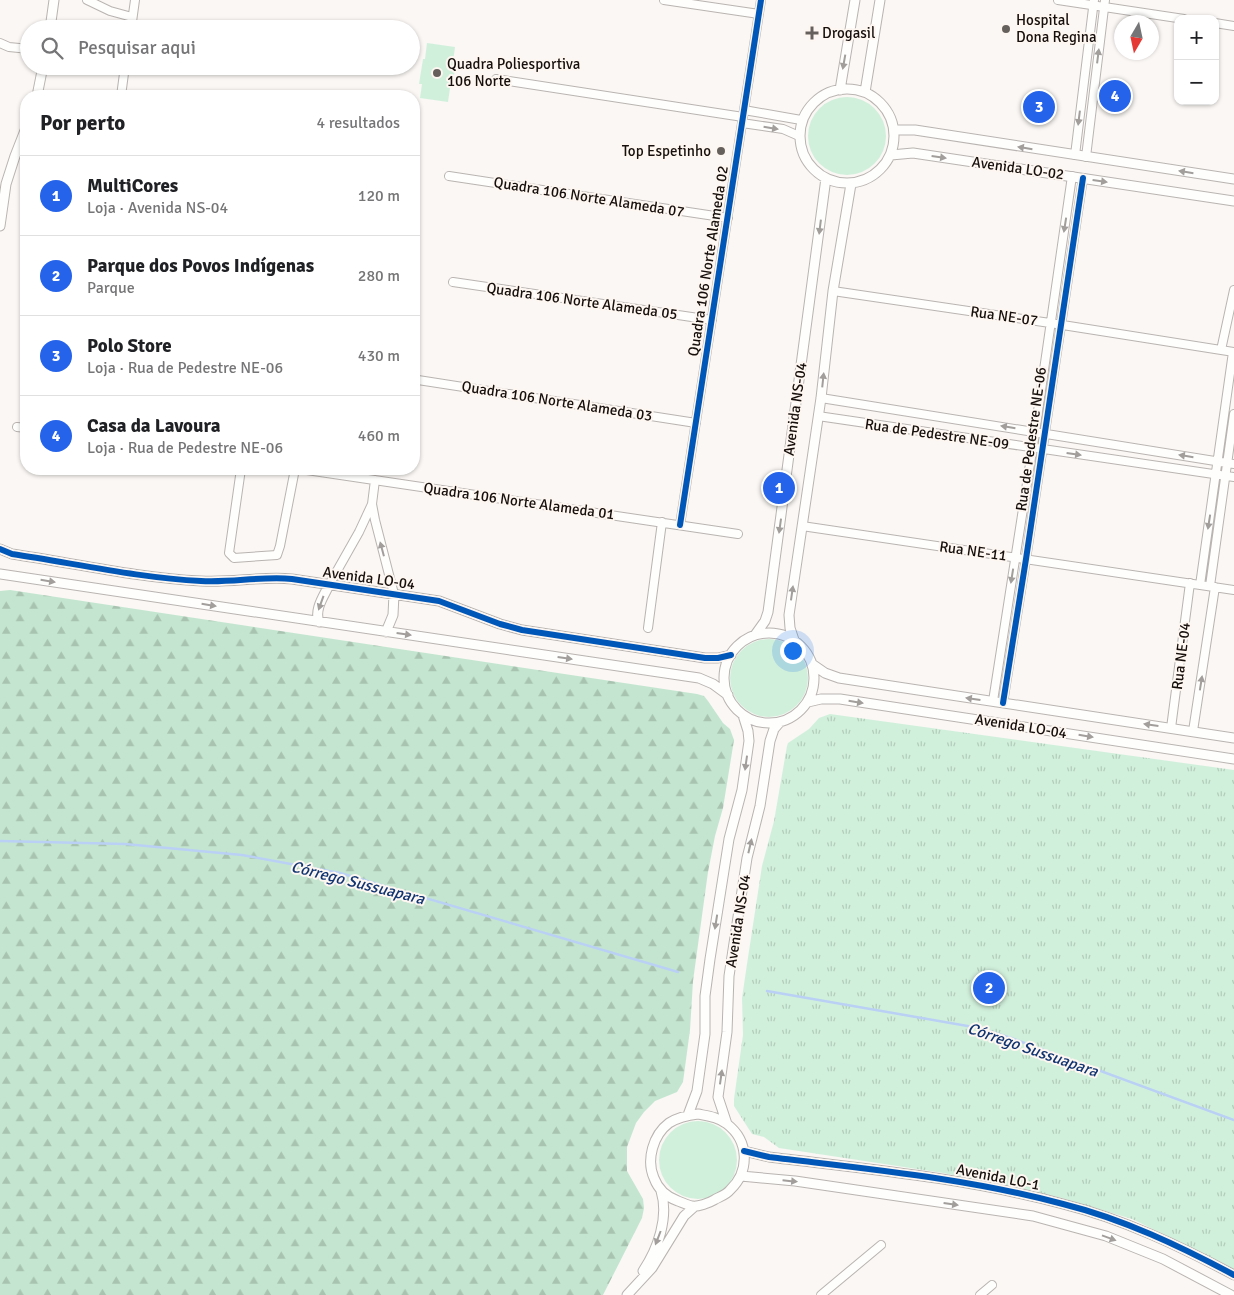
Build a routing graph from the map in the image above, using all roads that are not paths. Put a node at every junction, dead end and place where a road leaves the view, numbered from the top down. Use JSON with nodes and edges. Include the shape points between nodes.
{"nodes":[{"id":1,"x":54,"y":0,"type":"edge"},
{"id":2,"x":87,"y":0,"type":"edge"},
{"id":3,"x":135,"y":0,"type":"edge"},
{"id":4,"x":664,"y":0,"type":"edge"},
{"id":5,"x":762,"y":0,"type":"edge"},
{"id":6,"x":855,"y":0,"type":"edge"},
{"id":7,"x":880,"y":0,"type":"edge"},
{"id":8,"x":1058,"y":0,"type":"edge"},
{"id":9,"x":1094,"y":3,"type":"edge"},
{"id":10,"x":1104,"y":4,"type":"edge"},
{"id":11,"x":759,"y":14,"type":"junction"},
{"id":12,"x":1174,"y":17,"type":"edge"},
{"id":13,"x":51,"y":20,"type":"edge"},
{"id":14,"x":125,"y":20,"type":"edge"},
{"id":15,"x":132,"y":20,"type":"edge"},
{"id":16,"x":1219,"y":24,"type":"edge"},
{"id":17,"x":1234,"y":26,"type":"edge"},
{"id":18,"x":0,"y":43,"type":"edge"},
{"id":19,"x":20,"y":48,"type":"edge"},
{"id":20,"x":41,"y":75,"type":"edge"},
{"id":21,"x":124,"y":75,"type":"edge"},
{"id":22,"x":496,"y":79,"type":"dead end"},
{"id":23,"x":38,"y":90,"type":"edge"},
{"id":24,"x":122,"y":90,"type":"edge"},
{"id":25,"x":840,"y":90,"type":"junction"},
{"id":26,"x":865,"y":92,"type":"junction"},
{"id":27,"x":743,"y":117,"type":"junction"},
{"id":28,"x":801,"y":120,"type":"junction"},
{"id":29,"x":895,"y":130,"type":"junction"},
{"id":30,"x":799,"y":136,"type":"junction"},
{"id":31,"x":20,"y":143,"type":"edge"},
{"id":32,"x":891,"y":155,"type":"junction"},
{"id":33,"x":1075,"y":155,"type":"junction"},
{"id":34,"x":1086,"y":157,"type":"junction"},
{"id":35,"x":450,"y":176,"type":"dead end"},
{"id":36,"x":1072,"y":176,"type":"junction"},
{"id":37,"x":826,"y":178,"type":"junction"},
{"id":38,"x":1083,"y":178,"type":"junction"},
{"id":39,"x":1234,"y":179,"type":"edge"},
{"id":40,"x":851,"y":184,"type":"junction"},
{"id":41,"x":1234,"y":201,"type":"edge"},
{"id":42,"x":728,"y":218,"type":"junction"},
{"id":43,"x":0,"y":226,"type":"edge"},
{"id":44,"x":453,"y":282,"type":"dead end"},
{"id":45,"x":1234,"y":290,"type":"edge"},
{"id":46,"x":833,"y":291,"type":"junction"},
{"id":47,"x":712,"y":320,"type":"junction"},
{"id":48,"x":1050,"y":323,"type":"junction"},
{"id":49,"x":1061,"y":324,"type":"junction"},
{"id":50,"x":1221,"y":350,"type":"junction"},
{"id":51,"x":1234,"y":352,"type":"edge"},
{"id":52,"x":420,"y":380,"type":"edge"},
{"id":53,"x":821,"y":398,"type":"junction"},
{"id":54,"x":1234,"y":414,"type":"edge"},
{"id":55,"x":818,"y":416,"type":"junction"},
{"id":56,"x":696,"y":423,"type":"junction"},
{"id":57,"x":17,"y":427,"type":"dead end"},
{"id":58,"x":20,"y":427,"type":"edge"},
{"id":59,"x":1035,"y":432,"type":"junction"},
{"id":60,"x":1045,"y":434,"type":"junction"},
{"id":61,"x":1032,"y":448,"type":"junction"},
{"id":62,"x":1042,"y":449,"type":"junction"},
{"id":63,"x":1218,"y":461,"type":"junction"},
{"id":64,"x":1231,"y":463,"type":"edge"},
{"id":65,"x":240,"y":475,"type":"edge"},
{"id":66,"x":294,"y":475,"type":"edge"},
{"id":67,"x":341,"y":475,"type":"edge"},
{"id":68,"x":1216,"y":475,"type":"junction"},
{"id":69,"x":1225,"y":476,"type":"junction"},
{"id":70,"x":1234,"y":477,"type":"edge"},
{"id":71,"x":376,"y":480,"type":"junction"},
{"id":72,"x":372,"y":504,"type":"junction"},
{"id":73,"x":662,"y":522,"type":"junction"},
{"id":74,"x":680,"y":525,"type":"junction"},
{"id":75,"x":802,"y":526,"type":"junction"},
{"id":76,"x":738,"y":534,"type":"dead end"},
{"id":77,"x":0,"y":549,"type":"edge"},
{"id":78,"x":1015,"y":557,"type":"junction"},
{"id":79,"x":1026,"y":559,"type":"junction"},
{"id":80,"x":0,"y":574,"type":"edge"},
{"id":81,"x":1190,"y":583,"type":"junction"},
{"id":82,"x":329,"y":584,"type":"junction"},
{"id":83,"x":1200,"y":585,"type":"junction"},
{"id":84,"x":1212,"y":587,"type":"junction"},
{"id":85,"x":1234,"y":590,"type":"edge"},
{"id":86,"x":394,"y":594,"type":"junction"},
{"id":87,"x":319,"y":622,"type":"junction"},
{"id":88,"x":648,"y":628,"type":"dead end"},
{"id":89,"x":386,"y":632,"type":"junction"},
{"id":90,"x":755,"y":635,"type":"junction"},
{"id":91,"x":794,"y":640,"type":"junction"},
{"id":92,"x":731,"y":654,"type":"junction"},
{"id":93,"x":812,"y":664,"type":"junction"},
{"id":94,"x":728,"y":695,"type":"junction"},
{"id":95,"x":993,"y":701,"type":"junction"},
{"id":96,"x":808,"y":702,"type":"junction"},
{"id":97,"x":1003,"y":703,"type":"junction"},
{"id":98,"x":743,"y":715,"type":"junction"},
{"id":99,"x":780,"y":722,"type":"junction"},
{"id":100,"x":1171,"y":728,"type":"junction"},
{"id":101,"x":1193,"y":731,"type":"junction"},
{"id":102,"x":1234,"y":738,"type":"edge"},
{"id":103,"x":1234,"y":759,"type":"edge"},
{"id":104,"x":688,"y":1115,"type":"junction"},
{"id":105,"x":727,"y":1124,"type":"junction"},
{"id":106,"x":744,"y":1151,"type":"junction"},
{"id":107,"x":741,"y":1176,"type":"junction"},
{"id":108,"x":661,"y":1191,"type":"junction"},
{"id":109,"x":694,"y":1207,"type":"junction"},
{"id":110,"x":881,"y":1245,"type":"dead end"},
{"id":111,"x":1234,"y":1275,"type":"edge"},
{"id":112,"x":992,"y":1284,"type":"dead end"},
{"id":113,"x":628,"y":1294,"type":"edge"},
{"id":114,"x":821,"y":1295,"type":"edge"},
{"id":115,"x":980,"y":1295,"type":"edge"},
{"id":116,"x":1231,"y":1295,"type":"edge"}],
"edges":[{"from":1,"to":13,"type":"street"},
{"from":2,"to":14,"type":"street"},
{"from":3,"to":15,"type":"street"},
{"from":4,"to":11,"type":"street"},
{"from":5,"to":11,"type":"street","name":"Quadra 106 Norte Alameda 02"},
{"from":6,"to":25,"type":"street","one_way":true},
{"from":7,"to":26,"type":"street"},
{"from":8,"to":9,"type":"street"},
{"from":9,"to":10,"type":"street"},
{"from":9,"to":33,"type":"street","one_way":true},
{"from":10,"to":12,"type":"street"},
{"from":34,"to":10,"type":"street","one_way":true},
{"from":11,"to":27,"type":"street","name":"Quadra 106 Norte Alameda 02"},
{"from":16,"to":17,"type":"street"},
{"from":18,"to":19,"type":"street"},
{"from":20,"to":23,"type":"street"},
{"from":21,"to":24,"type":"street"},
{"from":22,"to":27,"type":"street"},
{"from":25,"to":26,"type":"street"},
{"from":25,"to":28,"type":"street","via":[[817,99]]},
{"from":26,"to":29,"type":"street","via":[[886,108]]},
{"from":27,"to":28,"type":"street"},
{"from":27,"to":30,"type":"street","one_way":true},
{"from":27,"to":42,"type":"street","name":"Quadra 106 Norte Alameda 02"},
{"from":28,"to":30,"type":"street"},
{"from":29,"to":32,"type":"street"},
{"from":33,"to":29,"type":"street","name":"Avenida LO-02","one_way":true,"via":[[915,130]]},
{"from":30,"to":37,"type":"street","via":[[804,156],[811,167]]},
{"from":31,"to":43,"type":"street","via":[[6,184]]},
{"from":32,"to":36,"type":"street","name":"Avenida LO-02","one_way":true,"via":[[913,153]]},
{"from":32,"to":40,"type":"street","via":[[871,178]]},
{"from":33,"to":34,"type":"street","name":"Avenida LO-02"},
{"from":39,"to":34,"type":"street","name":"Avenida LO-02","one_way":true},
{"from":35,"to":42,"type":"street","name":"Quadra 106 Norte Alameda 07"},
{"from":36,"to":38,"type":"street","name":"Avenida LO-02"},
{"from":36,"to":48,"type":"street","name":"Rua de Pedestre NE-06","one_way":true},
{"from":37,"to":40,"type":"street"},
{"from":37,"to":90,"type":"street","name":"Avenida NS-04","one_way":true,"via":[[768,615]]},
{"from":38,"to":41,"type":"street","name":"Avenida LO-02","one_way":true},
{"from":38,"to":49,"type":"street","name":"Rua de Pedestre NE-06"},
{"from":40,"to":46,"type":"street","name":"Avenida NS-04"},
{"from":42,"to":47,"type":"street","name":"Quadra 106 Norte Alameda 02"},
{"from":44,"to":47,"type":"street","name":"Quadra 106 Norte Alameda 05"},
{"from":45,"to":50,"type":"street"},
{"from":46,"to":48,"type":"street","name":"Rua NE-07"},
{"from":53,"to":46,"type":"street","name":"Avenida NS-04","one_way":true},
{"from":47,"to":56,"type":"street","name":"Quadra 106 Norte Alameda 02"},
{"from":48,"to":49,"type":"street","name":"Rua NE-07"},
{"from":48,"to":59,"type":"street","name":"Rua de Pedestre NE-06"},
{"from":49,"to":50,"type":"street","name":"Rua NE-07"},
{"from":49,"to":60,"type":"street","name":"Rua de Pedestre NE-06"},
{"from":50,"to":51,"type":"street","name":"Rua NE-07"},
{"from":51,"to":63,"type":"street"},
{"from":52,"to":56,"type":"street","name":"Quadra 106 Norte Alameda 03"},
{"from":53,"to":55,"type":"street","name":"Avenida NS-04"},
{"from":59,"to":53,"type":"street","name":"Rua de Pedestre NE-09","one_way":true},
{"from":54,"to":64,"type":"street","name":"Rua NE-04"},
{"from":55,"to":61,"type":"street","name":"Rua de Pedestre NE-09"},
{"from":55,"to":75,"type":"street","name":"Avenida NS-04"},
{"from":56,"to":74,"type":"street","name":"Quadra 106 Norte Alameda 02"},
{"from":57,"to":58,"type":"street"},
{"from":59,"to":60,"type":"street","name":"Rua de Pedestre NE-09"},
{"from":59,"to":61,"type":"street","name":"Rua de Pedestre NE-06"},
{"from":60,"to":62,"type":"street","name":"Rua de Pedestre NE-06"},
{"from":63,"to":60,"type":"street","name":"Rua de Pedestre NE-09","one_way":true},
{"from":61,"to":62,"type":"street","name":"Rua de Pedestre NE-09"},
{"from":61,"to":78,"type":"street","name":"Rua de Pedestre NE-06"},
{"from":62,"to":68,"type":"street","name":"Rua de Pedestre NE-09","one_way":true},
{"from":62,"to":79,"type":"street","name":"Rua de Pedestre NE-06"},
{"from":63,"to":64,"type":"street","name":"Rua de Pedestre NE-09"},
{"from":63,"to":68,"type":"street"},
{"from":64,"to":69,"type":"street","name":"Rua NE-04"},
{"from":65,"to":66,"type":"street","via":[[229,553],[234,558],[277,555]]},
{"from":67,"to":71,"type":"street","name":"Quadra 106 Norte Alameda 01"},
{"from":68,"to":69,"type":"street","name":"Rua de Pedestre NE-09"},
{"from":68,"to":83,"type":"street","one_way":true},
{"from":69,"to":70,"type":"street","name":"Rua de Pedestre NE-09"},
{"from":69,"to":84,"type":"street","name":"Rua NE-04"},
{"from":71,"to":72,"type":"street"},
{"from":71,"to":73,"type":"street","name":"Quadra 106 Norte Alameda 01"},
{"from":72,"to":82,"type":"street"},
{"from":86,"to":72,"type":"street","one_way":true},
{"from":73,"to":74,"type":"street","name":"Quadra 106 Norte Alameda 01"},
{"from":73,"to":88,"type":"street"},
{"from":74,"to":76,"type":"street","name":"Quadra 106 Norte Alameda 01"},
{"from":75,"to":78,"type":"street","name":"Rua NE-11"},
{"from":91,"to":75,"type":"street","name":"Avenida NS-04","one_way":true,"via":[[789,619]]},
{"from":77,"to":82,"type":"street","name":"Avenida LO-04","via":[[14,554],[186,580],[274,577]]},
{"from":78,"to":79,"type":"street","name":"Rua NE-11"},
{"from":78,"to":95,"type":"street","name":"Rua de Pedestre NE-06","one_way":true},
{"from":79,"to":81,"type":"street","name":"Rua NE-11"},
{"from":79,"to":97,"type":"street","name":"Rua de Pedestre NE-06"},
{"from":80,"to":87,"type":"street","one_way":true},
{"from":81,"to":83,"type":"street","name":"Rua NE-11"},
{"from":81,"to":100,"type":"street","name":"Rua NE-04"},
{"from":82,"to":86,"type":"street","name":"Avenida LO-04"},
{"from":82,"to":87,"type":"street","one_way":true,"via":[[320,604]]},
{"from":83,"to":84,"type":"street","name":"Rua NE-11"},
{"from":84,"to":85,"type":"street","name":"Rua NE-11"},
{"from":101,"to":84,"type":"street","name":"Rua NE-04","one_way":true},
{"from":86,"to":89,"type":"street","via":[[393,615]]},
{"from":86,"to":92,"type":"street","name":"Avenida LO-04","via":[[448,604],[522,630],[705,658]]},
{"from":87,"to":89,"type":"street"},
{"from":89,"to":94,"type":"street","one_way":true,"via":[[699,678]]},
{"from":90,"to":91,"type":"street","via":[[776,634]]},
{"from":90,"to":92,"type":"street","name":"Avenida NS-04","via":[[742,642]]},
{"from":91,"to":93,"type":"street","name":"Avenida NS-04","via":[[805,650]]},
{"from":92,"to":94,"type":"street","via":[[724,677]]},
{"from":95,"to":93,"type":"street","name":"Avenida LO-04","one_way":true,"via":[[839,678]]},
{"from":93,"to":96,"type":"street","via":[[814,684]]},
{"from":94,"to":98,"type":"street","name":"Avenida NS-04"},
{"from":95,"to":97,"type":"street","name":"Avenida LO-04"},
{"from":96,"to":99,"type":"street","via":[[797,714]]},
{"from":96,"to":103,"type":"street","name":"Avenida LO-04","one_way":true,"via":[[840,699]]},
{"from":100,"to":97,"type":"street","name":"Avenida LO-04","one_way":true},
{"from":98,"to":99,"type":"street","via":[[761,722]]},
{"from":98,"to":104,"type":"street","name":"Avenida NS-04","one_way":true,"via":[[749,741],[710,959],[697,1091]]},
{"from":105,"to":99,"type":"street","name":"Avenida NS-04","one_way":true,"via":[[718,1097],[727,1032],[729,976],[769,746],[774,729]]},
{"from":100,"to":101,"type":"street","name":"Avenida LO-04"},
{"from":101,"to":102,"type":"street","name":"Avenida LO-04"},
{"from":104,"to":105,"type":"street","via":[[713,1116]]},
{"from":104,"to":108,"type":"street","via":[[669,1123],[652,1148],[650,1163]]},
{"from":105,"to":106,"type":"street","via":[[738,1136]]},
{"from":106,"to":107,"type":"street"},
{"from":106,"to":111,"type":"street","name":"Avenida LO-1","via":[[768,1158],[937,1178],[1065,1204],[1135,1227]]},
{"from":107,"to":109,"type":"street","via":[[729,1192]]},
{"from":107,"to":116,"type":"street","name":"Avenida LO-1","one_way":true,"via":[[1033,1216],[1106,1236],[1163,1259]]},
{"from":108,"to":109,"type":"street"},
{"from":108,"to":113,"type":"street","one_way":true,"via":[[665,1202],[661,1230],[648,1263]]},
{"from":109,"to":113,"type":"street","via":[[675,1228],[652,1268]]},
{"from":110,"to":114,"type":"street"},
{"from":112,"to":115,"type":"street"}]}
